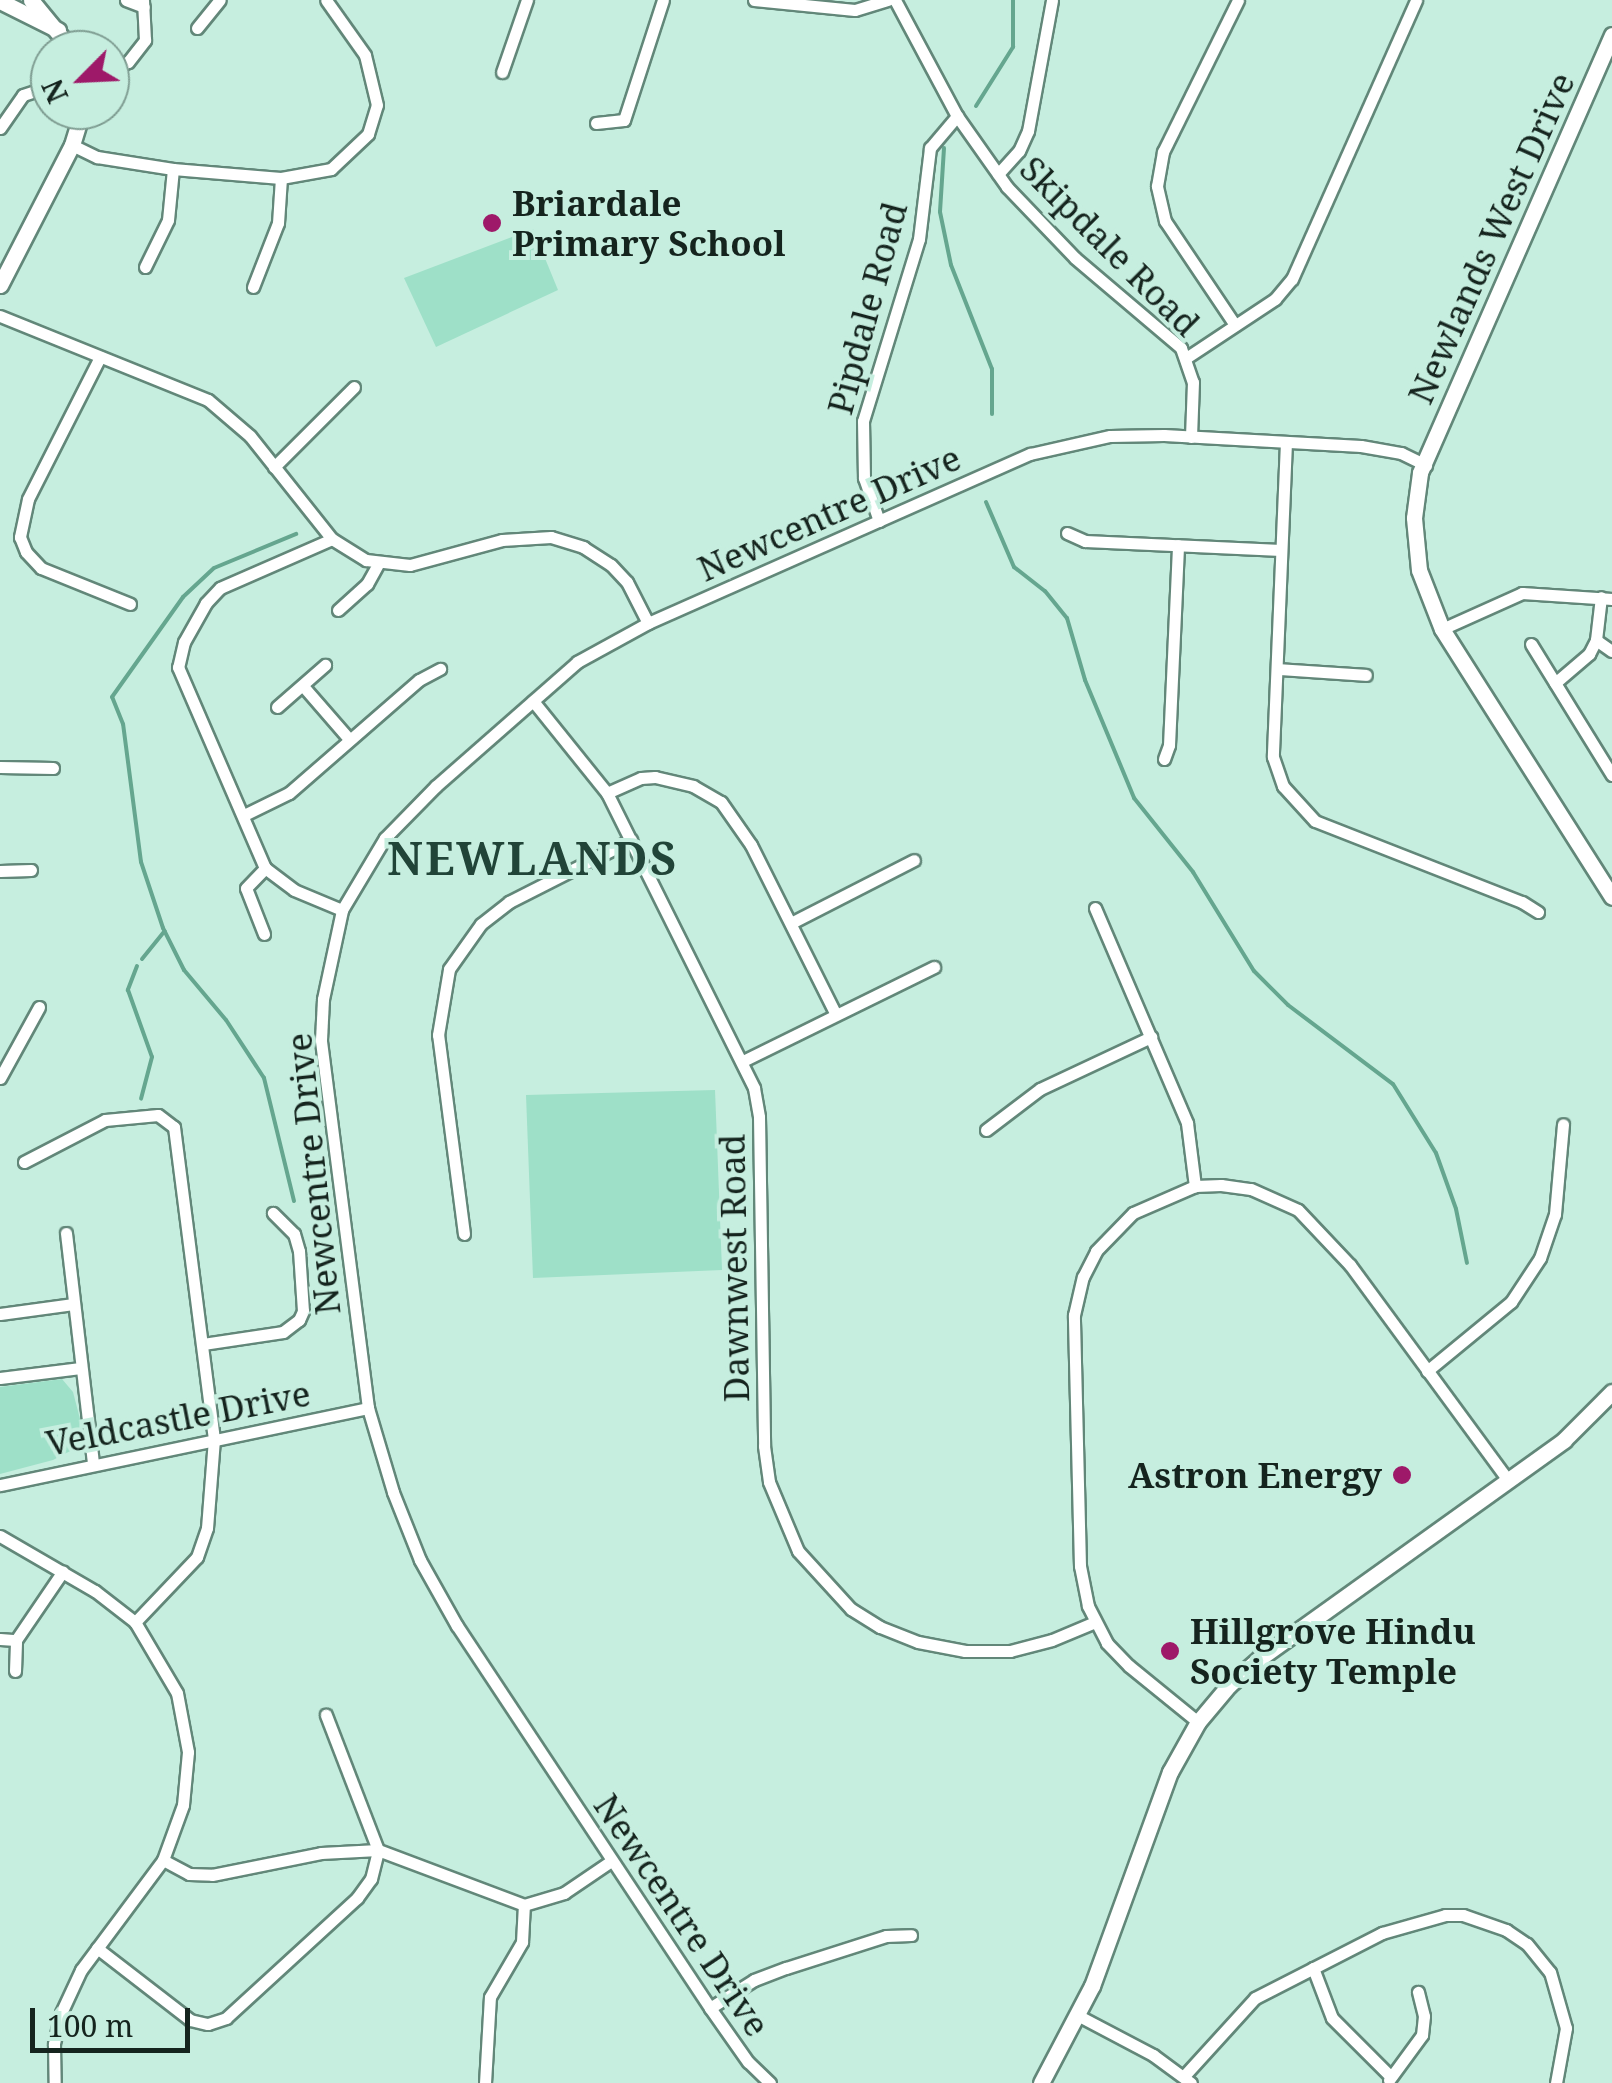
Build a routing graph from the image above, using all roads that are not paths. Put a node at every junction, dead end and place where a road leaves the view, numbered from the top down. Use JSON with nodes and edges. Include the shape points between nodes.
{"nodes":[{"id":1,"x":31,"y":0,"type":"edge"},
{"id":2,"x":126,"y":0,"type":"edge"},
{"id":3,"x":220,"y":0,"type":"edge"},
{"id":4,"x":326,"y":0,"type":"edge"},
{"id":5,"x":527,"y":0,"type":"edge"},
{"id":6,"x":664,"y":0,"type":"edge"},
{"id":7,"x":754,"y":0,"type":"edge"},
{"id":8,"x":891,"y":0,"type":"edge"},
{"id":9,"x":1052,"y":0,"type":"edge"},
{"id":10,"x":1238,"y":0,"type":"edge"},
{"id":11,"x":1416,"y":0,"type":"edge"},
{"id":12,"x":1,"y":1,"type":"edge"},
{"id":13,"x":143,"y":3,"type":"edge"},
{"id":14,"x":197,"y":28,"type":"dead end"},
{"id":15,"x":58,"y":30,"type":"joint"},
{"id":16,"x":1612,"y":36,"type":"edge"},
{"id":17,"x":130,"y":59,"type":"edge"},
{"id":18,"x":502,"y":72,"type":"dead end"},
{"id":19,"x":30,"y":93,"type":"edge"},
{"id":20,"x":956,"y":116,"type":"junction"},
{"id":21,"x":596,"y":123,"type":"dead end"},
{"id":22,"x":0,"y":128,"type":"edge"},
{"id":23,"x":77,"y":130,"type":"edge"},
{"id":24,"x":72,"y":145,"type":"junction"},
{"id":25,"x":173,"y":169,"type":"junction"},
{"id":26,"x":998,"y":174,"type":"junction"},
{"id":27,"x":281,"y":178,"type":"junction"},
{"id":28,"x":145,"y":267,"type":"dead end"},
{"id":29,"x":0,"y":285,"type":"edge"},
{"id":30,"x":252,"y":287,"type":"dead end"},
{"id":31,"x":0,"y":316,"type":"edge"},
{"id":32,"x":1235,"y":325,"type":"junction"},
{"id":33,"x":100,"y":357,"type":"junction"},
{"id":34,"x":1186,"y":358,"type":"junction"},
{"id":35,"x":354,"y":387,"type":"dead end"},
{"id":36,"x":1190,"y":437,"type":"junction"},
{"id":37,"x":1286,"y":442,"type":"junction"},
{"id":38,"x":1426,"y":465,"type":"junction"},
{"id":39,"x":274,"y":467,"type":"junction"},
{"id":40,"x":880,"y":521,"type":"junction"},
{"id":41,"x":1068,"y":532,"type":"dead end"},
{"id":42,"x":332,"y":539,"type":"junction"},
{"id":43,"x":1178,"y":546,"type":"junction"},
{"id":44,"x":1281,"y":550,"type":"junction"},
{"id":45,"x":378,"y":564,"type":"junction"},
{"id":46,"x":1607,"y":598,"type":"edge"},
{"id":47,"x":130,"y":604,"type":"dead end"},
{"id":48,"x":338,"y":610,"type":"dead end"},
{"id":49,"x":648,"y":624,"type":"junction"},
{"id":50,"x":1445,"y":627,"type":"junction"},
{"id":51,"x":1596,"y":640,"type":"junction"},
{"id":52,"x":1531,"y":644,"type":"dead end"},
{"id":53,"x":1612,"y":651,"type":"edge"},
{"id":54,"x":325,"y":665,"type":"dead end"},
{"id":55,"x":440,"y":669,"type":"dead end"},
{"id":56,"x":1278,"y":669,"type":"junction"},
{"id":57,"x":1366,"y":675,"type":"dead end"},
{"id":58,"x":1555,"y":682,"type":"junction"},
{"id":59,"x":303,"y":686,"type":"junction"},
{"id":60,"x":534,"y":702,"type":"junction"},
{"id":61,"x":277,"y":707,"type":"dead end"},
{"id":62,"x":348,"y":739,"type":"junction"},
{"id":63,"x":1164,"y":759,"type":"dead end"},
{"id":64,"x":1610,"y":767,"type":"edge"},
{"id":65,"x":0,"y":768,"type":"edge"},
{"id":66,"x":53,"y":768,"type":"dead end"},
{"id":67,"x":607,"y":794,"type":"junction"},
{"id":68,"x":244,"y":815,"type":"junction"},
{"id":69,"x":631,"y":840,"type":"junction"},
{"id":70,"x":914,"y":860,"type":"dead end"},
{"id":71,"x":265,"y":868,"type":"junction"},
{"id":72,"x":31,"y":870,"type":"dead end"},
{"id":73,"x":0,"y":871,"type":"edge"},
{"id":74,"x":1612,"y":897,"type":"edge"},
{"id":75,"x":1095,"y":908,"type":"dead end"},
{"id":76,"x":342,"y":910,"type":"junction"},
{"id":77,"x":1538,"y":912,"type":"dead end"},
{"id":78,"x":791,"y":923,"type":"junction"},
{"id":79,"x":264,"y":934,"type":"dead end"},
{"id":80,"x":934,"y":967,"type":"dead end"},
{"id":81,"x":39,"y":1007,"type":"dead end"},
{"id":82,"x":835,"y":1013,"type":"junction"},
{"id":83,"x":1151,"y":1036,"type":"junction"},
{"id":84,"x":743,"y":1061,"type":"junction"},
{"id":85,"x":0,"y":1078,"type":"edge"},
{"id":86,"x":1563,"y":1124,"type":"dead end"},
{"id":87,"x":986,"y":1130,"type":"dead end"},
{"id":88,"x":24,"y":1162,"type":"dead end"},
{"id":89,"x":1195,"y":1186,"type":"junction"},
{"id":90,"x":273,"y":1213,"type":"dead end"},
{"id":91,"x":66,"y":1233,"type":"dead end"},
{"id":92,"x":464,"y":1234,"type":"dead end"},
{"id":93,"x":73,"y":1304,"type":"junction"},
{"id":94,"x":0,"y":1314,"type":"edge"},
{"id":95,"x":203,"y":1344,"type":"junction"},
{"id":96,"x":80,"y":1368,"type":"junction"},
{"id":97,"x":1427,"y":1371,"type":"junction"},
{"id":98,"x":0,"y":1378,"type":"edge"},
{"id":99,"x":1612,"y":1392,"type":"edge"},
{"id":100,"x":368,"y":1408,"type":"junction"},
{"id":101,"x":214,"y":1440,"type":"junction"},
{"id":102,"x":93,"y":1464,"type":"junction"},
{"id":103,"x":1507,"y":1479,"type":"junction"},
{"id":104,"x":0,"y":1485,"type":"edge"},
{"id":105,"x":0,"y":1536,"type":"edge"},
{"id":106,"x":62,"y":1571,"type":"junction"},
{"id":107,"x":135,"y":1622,"type":"junction"},
{"id":108,"x":1094,"y":1622,"type":"junction"},
{"id":109,"x":0,"y":1639,"type":"edge"},
{"id":110,"x":16,"y":1640,"type":"junction"},
{"id":111,"x":15,"y":1671,"type":"dead end"},
{"id":112,"x":326,"y":1715,"type":"dead end"},
{"id":113,"x":1198,"y":1722,"type":"junction"},
{"id":114,"x":378,"y":1850,"type":"junction"},
{"id":115,"x":163,"y":1860,"type":"junction"},
{"id":116,"x":611,"y":1861,"type":"junction"},
{"id":117,"x":524,"y":1905,"type":"junction"},
{"id":118,"x":911,"y":1935,"type":"dead end"},
{"id":119,"x":98,"y":1948,"type":"junction"},
{"id":120,"x":1313,"y":1968,"type":"junction"},
{"id":121,"x":1418,"y":1992,"type":"dead end"},
{"id":122,"x":710,"y":2008,"type":"junction"},
{"id":123,"x":1079,"y":2016,"type":"junction"},
{"id":124,"x":1187,"y":2080,"type":"edge"},
{"id":125,"x":1389,"y":2080,"type":"edge"},
{"id":126,"x":55,"y":2083,"type":"edge"},
{"id":127,"x":485,"y":2083,"type":"edge"},
{"id":128,"x":770,"y":2083,"type":"edge"},
{"id":129,"x":1040,"y":2083,"type":"edge"},
{"id":130,"x":1556,"y":2083,"type":"edge"}],
"edges":[{"from":1,"to":15,"type":"street"},
{"from":2,"to":13,"type":"street"},
{"from":3,"to":14,"type":"street"},
{"from":4,"to":27,"type":"street","via":[[365,55],[375,90],[374,120],[331,169]]},
{"from":5,"to":18,"type":"street"},
{"from":6,"to":21,"type":"street","via":[[624,120]]},
{"from":7,"to":8,"type":"street","via":[[855,10]]},
{"from":8,"to":20,"type":"street","name":"Skipdale Road"},
{"from":9,"to":26,"type":"street","via":[[1028,131]]},
{"from":10,"to":32,"type":"street","via":[[1162,152],[1157,186],[1165,220]]},
{"from":11,"to":32,"type":"street","via":[[1292,279]]},
{"from":12,"to":15,"type":"street"},
{"from":13,"to":17,"type":"street","via":[[144,40]]},
{"from":16,"to":38,"type":"street","name":"Newlands West Drive"},
{"from":19,"to":22,"type":"street"},
{"from":20,"to":26,"type":"street","name":"Skipdale Road"},
{"from":20,"to":40,"type":"street","name":"Pipdale Road","via":[[930,148],[919,238],[863,421],[864,478]]},
{"from":23,"to":24,"type":"street"},
{"from":24,"to":25,"type":"street","via":[[97,157]]},
{"from":24,"to":29,"type":"street"},
{"from":25,"to":27,"type":"street"},
{"from":25,"to":28,"type":"street","via":[[168,220]]},
{"from":26,"to":34,"type":"street","name":"Skipdale Road","via":[[1074,258],[1162,329]]},
{"from":27,"to":30,"type":"street","via":[[278,223]]},
{"from":31,"to":33,"type":"street"},
{"from":32,"to":34,"type":"street"},
{"from":33,"to":39,"type":"street","via":[[208,400],[236,421]]},
{"from":33,"to":47,"type":"street","via":[[28,499],[20,537],[42,568]]},
{"from":34,"to":36,"type":"street","name":"Skipdale Road","via":[[1193,382]]},
{"from":35,"to":39,"type":"street"},
{"from":36,"to":37,"type":"street","name":"Newcentre Drive"},
{"from":36,"to":40,"type":"street","name":"Newcentre Drive","via":[[1067,443]]},
{"from":37,"to":38,"type":"street","name":"Newcentre Drive","via":[[1390,451]]},
{"from":37,"to":44,"type":"street"},
{"from":38,"to":50,"type":"street","name":"Newlands West Drive","via":[[1427,565]]},
{"from":39,"to":42,"type":"street"},
{"from":40,"to":49,"type":"street","name":"Newcentre Drive"},
{"from":41,"to":43,"type":"street","via":[[1085,541]]},
{"from":42,"to":45,"type":"street"},
{"from":42,"to":68,"type":"street","via":[[220,588],[184,642],[178,667]]},
{"from":43,"to":44,"type":"street"},
{"from":43,"to":63,"type":"street"},
{"from":44,"to":56,"type":"street"},
{"from":45,"to":48,"type":"street"},
{"from":45,"to":49,"type":"street","via":[[410,565],[502,540],[551,537],[584,547],[611,566]]},
{"from":46,"to":50,"type":"street","via":[[1522,593]]},
{"from":46,"to":51,"type":"street"},
{"from":49,"to":60,"type":"street","name":"Newcentre Drive","via":[[577,662]]},
{"from":50,"to":74,"type":"street","name":"Newlands West Drive"},
{"from":51,"to":53,"type":"street"},
{"from":51,"to":58,"type":"street"},
{"from":52,"to":58,"type":"street"},
{"from":54,"to":59,"type":"street"},
{"from":55,"to":62,"type":"street"},
{"from":56,"to":57,"type":"street"},
{"from":56,"to":77,"type":"street","via":[[1273,757],[1282,786],[1300,810]]},
{"from":58,"to":64,"type":"street"},
{"from":59,"to":61,"type":"street"},
{"from":59,"to":62,"type":"street"},
{"from":60,"to":67,"type":"street","name":"Dawnwest Road"},
{"from":60,"to":76,"type":"street","name":"Newcentre Drive","via":[[385,838]]},
{"from":62,"to":68,"type":"street","via":[[289,793]]},
{"from":65,"to":66,"type":"street"},
{"from":67,"to":69,"type":"street","name":"Dawnwest Road"},
{"from":67,"to":78,"type":"street","via":[[655,776],[709,794],[737,821]]},
{"from":68,"to":71,"type":"street"},
{"from":69,"to":84,"type":"street","name":"Dawnwest Road"},
{"from":69,"to":92,"type":"street","via":[[509,902],[481,924],[449,969],[438,1035]]},
{"from":70,"to":78,"type":"street"},
{"from":71,"to":76,"type":"street","via":[[294,890]]},
{"from":71,"to":79,"type":"street","via":[[246,888]]},
{"from":72,"to":73,"type":"street"},
{"from":75,"to":83,"type":"street"},
{"from":76,"to":100,"type":"street","name":"Newcentre Drive","via":[[321,1040]]},
{"from":78,"to":82,"type":"street"},
{"from":80,"to":82,"type":"street"},
{"from":81,"to":85,"type":"street"},
{"from":82,"to":84,"type":"street"},
{"from":83,"to":87,"type":"street","via":[[1040,1089]]},
{"from":83,"to":89,"type":"street","via":[[1186,1123]]},
{"from":84,"to":108,"type":"street","name":"Dawnwest Road","via":[[759,1117],[764,1446],[769,1482],[798,1551],[851,1609],[918,1642],[965,1652],[1010,1651]]},
{"from":86,"to":97,"type":"street","via":[[1555,1214],[1540,1258],[1512,1302]]},
{"from":88,"to":95,"type":"street","via":[[106,1120],[158,1115],[174,1127]]},
{"from":89,"to":97,"type":"street","via":[[1251,1190],[1298,1210],[1327,1236]]},
{"from":89,"to":108,"type":"street","via":[[1133,1213],[1096,1250],[1082,1278],[1074,1315],[1079,1546]]},
{"from":90,"to":95,"type":"street","via":[[300,1251],[299,1320],[283,1332]]},
{"from":91,"to":93,"type":"street"},
{"from":93,"to":94,"type":"street"},
{"from":93,"to":96,"type":"street"},
{"from":95,"to":101,"type":"street"},
{"from":96,"to":98,"type":"street"},
{"from":96,"to":102,"type":"street"},
{"from":97,"to":103,"type":"street"},
{"from":99,"to":103,"type":"street","via":[[1564,1440]]},
{"from":100,"to":101,"type":"street","name":"Veldcastle Drive"},
{"from":100,"to":116,"type":"street","name":"Newcentre Drive","via":[[393,1492],[432,1582]]},
{"from":101,"to":102,"type":"street","name":"Veldcastle Drive"},
{"from":101,"to":107,"type":"street","via":[[202,1550]]},
{"from":102,"to":104,"type":"street","name":"Veldcastle Drive"},
{"from":103,"to":113,"type":"street","via":[[1260,1658]]},
{"from":105,"to":106,"type":"street"},
{"from":106,"to":107,"type":"street"},
{"from":106,"to":110,"type":"street"},
{"from":107,"to":115,"type":"street","via":[[177,1693],[188,1752],[183,1804]]},
{"from":108,"to":113,"type":"street","via":[[1128,1666]]},
{"from":109,"to":110,"type":"street"},
{"from":110,"to":111,"type":"street"},
{"from":112,"to":114,"type":"street"},
{"from":113,"to":123,"type":"street","via":[[1170,1772]]},
{"from":114,"to":115,"type":"street","via":[[320,1853],[212,1875],[190,1874]]},
{"from":114,"to":117,"type":"street"},
{"from":114,"to":119,"type":"street","via":[[371,1879],[357,1898],[216,2022],[190,2020]]},
{"from":115,"to":119,"type":"street"},
{"from":116,"to":117,"type":"street","via":[[564,1893]]},
{"from":116,"to":122,"type":"street","name":"Newcentre Drive"},
{"from":117,"to":127,"type":"street","via":[[522,1942],[490,1997]]},
{"from":118,"to":122,"type":"street","via":[[886,1936],[786,1968]]},
{"from":119,"to":126,"type":"street","via":[[61,2013]]},
{"from":120,"to":124,"type":"street","via":[[1255,1998]]},
{"from":120,"to":125,"type":"street","via":[[1332,2018]]},
{"from":120,"to":130,"type":"street","via":[[1428,1916],[1464,1915],[1490,1923],[1540,1957],[1558,1990],[1566,2028]]},
{"from":121,"to":125,"type":"street","via":[[1422,2035]]},
{"from":122,"to":128,"type":"street","name":"Newcentre Drive"},
{"from":123,"to":124,"type":"street","via":[[1153,2054]]},
{"from":123,"to":129,"type":"street"}]}
